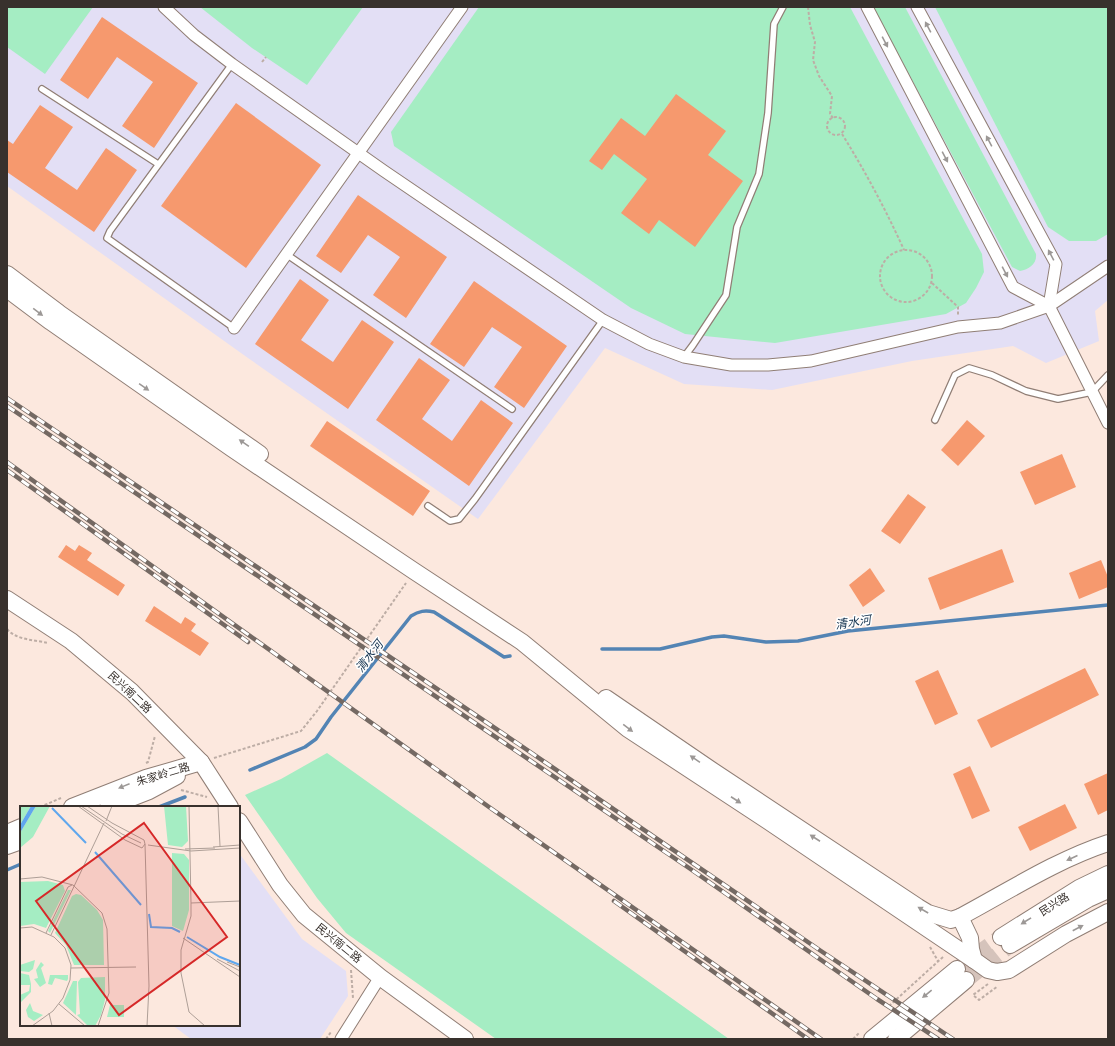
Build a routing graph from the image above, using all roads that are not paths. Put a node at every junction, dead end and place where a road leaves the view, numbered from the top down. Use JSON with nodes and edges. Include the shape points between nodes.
{"nodes":[{"id":1,"x":164,"y":7,"type":"edge"},
{"id":2,"x":462,"y":7,"type":"edge"},
{"id":3,"x":783,"y":7,"type":"edge"},
{"id":4,"x":867,"y":7,"type":"edge"},
{"id":5,"x":917,"y":7,"type":"edge"},
{"id":6,"x":232,"y":64,"type":"junction"},
{"id":7,"x":42,"y":89,"type":"dead end"},
{"id":8,"x":358,"y":153,"type":"junction"},
{"id":9,"x":158,"y":164,"type":"junction"},
{"id":10,"x":286,"y":254,"type":"junction"},
{"id":11,"x":1108,"y":266,"type":"edge"},
{"id":12,"x":7,"y":274,"type":"edge"},
{"id":13,"x":7,"y":289,"type":"edge"},
{"id":14,"x":1048,"y":306,"type":"junction"},
{"id":15,"x":603,"y":320,"type":"junction"},
{"id":16,"x":234,"y":328,"type":"joint"},
{"id":17,"x":684,"y":357,"type":"junction"},
{"id":18,"x":1108,"y":375,"type":"edge"},
{"id":19,"x":1092,"y":392,"type":"junction"},
{"id":20,"x":512,"y":409,"type":"dead end"},
{"id":21,"x":935,"y":420,"type":"dead end"},
{"id":22,"x":1108,"y":423,"type":"edge"},
{"id":23,"x":428,"y":506,"type":"dead end"},
{"id":24,"x":7,"y":599,"type":"edge"},
{"id":25,"x":201,"y":762,"type":"junction"},
{"id":26,"x":67,"y":802,"type":"edge"},
{"id":27,"x":111,"y":806,"type":"edge"},
{"id":28,"x":229,"y":806,"type":"edge"},
{"id":29,"x":240,"y":823,"type":"edge"},
{"id":30,"x":20,"y":827,"type":"edge"},
{"id":31,"x":7,"y":833,"type":"edge"},
{"id":32,"x":20,"y":841,"type":"edge"},
{"id":33,"x":1108,"y":843,"type":"edge"},
{"id":34,"x":7,"y":846,"type":"edge"},
{"id":35,"x":1108,"y":874,"type":"edge"},
{"id":36,"x":1108,"y":890,"type":"edge"},
{"id":37,"x":1108,"y":912,"type":"edge"},
{"id":38,"x":960,"y":917,"type":"junction"},
{"id":39,"x":974,"y":960,"type":"junction"},
{"id":40,"x":380,"y":977,"type":"junction"},
{"id":41,"x":868,"y":1034,"type":"edge"},
{"id":42,"x":341,"y":1039,"type":"edge"},
{"id":43,"x":465,"y":1039,"type":"edge"},
{"id":44,"x":896,"y":1039,"type":"edge"}],
"edges":[{"from":1,"to":6,"type":"street","via":[[194,35]]},
{"from":2,"to":8,"type":"street"},
{"from":3,"to":17,"type":"lane","via":[[774,24],[768,113],[759,174],[737,227],[726,294]]},
{"from":4,"to":14,"type":"street","one_way":true,"via":[[1013,287]]},
{"from":14,"to":5,"type":"street","one_way":true,"via":[[1056,264]]},
{"from":6,"to":8,"type":"street"},
{"from":6,"to":9,"type":"lane"},
{"from":7,"to":9,"type":"lane"},
{"from":8,"to":10,"type":"street"},
{"from":8,"to":15,"type":"street"},
{"from":9,"to":16,"type":"lane","via":[[107,238]]},
{"from":10,"to":16,"type":"street"},
{"from":10,"to":20,"type":"lane"},
{"from":11,"to":14,"type":"street"},
{"from":38,"to":12,"type":"street","one_way":true,"via":[[951,920],[928,913],[590,688],[528,635],[323,498],[65,318]]},
{"from":13,"to":39,"type":"street","one_way":true,"via":[[162,400],[522,642],[628,729]]},
{"from":14,"to":17,"type":"street","via":[[1000,323],[958,327],[811,361],[768,366],[731,365]]},
{"from":14,"to":19,"type":"street"},
{"from":15,"to":17,"type":"street","via":[[650,344]]},
{"from":15,"to":23,"type":"lane","via":[[459,519],[450,521]]},
{"from":18,"to":19,"type":"lane"},
{"from":19,"to":21,"type":"lane","via":[[1058,399],[1026,392],[969,368],[955,375]]},
{"from":19,"to":22,"type":"street"},
{"from":24,"to":25,"type":"street","name":"民兴南二路","via":[[72,641],[132,692]]},
{"from":25,"to":26,"type":"street","name":"朱家岭二路","one_way":true},
{"from":25,"to":27,"type":"street","name":"朱家岭二路","via":[[149,791]]},
{"from":25,"to":28,"type":"street","name":"民兴南二路"},
{"from":29,"to":40,"type":"street","name":"民兴南二路","via":[[280,885],[304,915]]},
{"from":30,"to":31,"type":"street"},
{"from":32,"to":34,"type":"street"},
{"from":33,"to":38,"type":"street","one_way":true,"via":[[1058,864]]},
{"from":35,"to":36,"type":"street","name":"民兴路","one_way":true,"via":[[1079,888],[1006,941]]},
{"from":39,"to":37,"type":"street","one_way":true,"via":[[988,970],[1008,970],[1066,934]]},
{"from":38,"to":39,"type":"street","via":[[970,938]]},
{"from":40,"to":42,"type":"street"},
{"from":40,"to":43,"type":"street","name":"民兴南二路"},
{"from":44,"to":41,"type":"street","one_way":true,"via":[[961,975]]}]}
